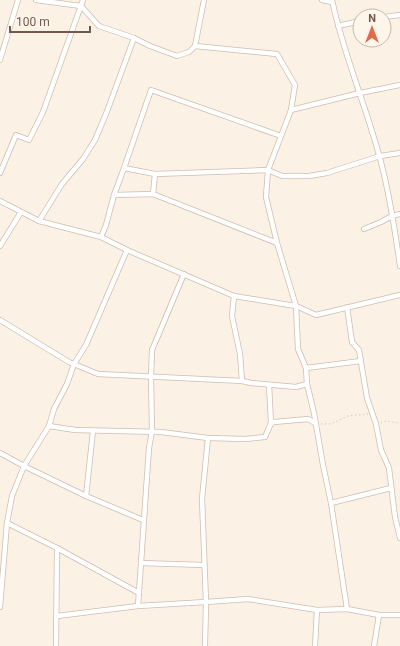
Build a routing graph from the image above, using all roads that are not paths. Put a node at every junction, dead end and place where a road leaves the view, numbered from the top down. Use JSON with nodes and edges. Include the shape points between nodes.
{"nodes":[{"id":1,"x":18,"y":0,"type":"edge"},
{"id":2,"x":36,"y":0,"type":"edge"},
{"id":3,"x":83,"y":0,"type":"edge"},
{"id":4,"x":204,"y":0,"type":"edge"},
{"id":5,"x":322,"y":0,"type":"edge"},
{"id":6,"x":332,"y":1,"type":"edge"},
{"id":7,"x":80,"y":6,"type":"junction"},
{"id":8,"x":352,"y":23,"type":"edge"},
{"id":9,"x":338,"y":26,"type":"junction"},
{"id":10,"x":134,"y":38,"type":"junction"},
{"id":11,"x":195,"y":46,"type":"junction"},
{"id":12,"x":0,"y":60,"type":"edge"},
{"id":13,"x":400,"y":85,"type":"edge"},
{"id":14,"x":360,"y":92,"type":"junction"},
{"id":15,"x":291,"y":110,"type":"junction"},
{"id":16,"x":280,"y":136,"type":"junction"},
{"id":17,"x":400,"y":153,"type":"edge"},
{"id":18,"x":380,"y":156,"type":"junction"},
{"id":19,"x":124,"y":168,"type":"junction"},
{"id":20,"x":268,"y":170,"type":"junction"},
{"id":21,"x":0,"y":173,"type":"edge"},
{"id":22,"x":155,"y":174,"type":"junction"},
{"id":23,"x":153,"y":194,"type":"junction"},
{"id":24,"x":114,"y":195,"type":"junction"},
{"id":25,"x":0,"y":202,"type":"edge"},
{"id":26,"x":21,"y":212,"type":"junction"},
{"id":27,"x":400,"y":214,"type":"edge"},
{"id":28,"x":392,"y":216,"type":"junction"},
{"id":29,"x":39,"y":221,"type":"junction"},
{"id":30,"x":364,"y":229,"type":"dead end"},
{"id":31,"x":101,"y":237,"type":"junction"},
{"id":32,"x":277,"y":243,"type":"junction"},
{"id":33,"x":0,"y":246,"type":"edge"},
{"id":34,"x":127,"y":250,"type":"junction"},
{"id":35,"x":400,"y":266,"type":"edge"},
{"id":36,"x":184,"y":274,"type":"junction"},
{"id":37,"x":400,"y":295,"type":"edge"},
{"id":38,"x":234,"y":296,"type":"junction"},
{"id":39,"x":296,"y":306,"type":"junction"},
{"id":40,"x":347,"y":307,"type":"junction"},
{"id":41,"x":0,"y":320,"type":"edge"},
{"id":42,"x":361,"y":361,"type":"junction"},
{"id":43,"x":74,"y":364,"type":"junction"},
{"id":44,"x":306,"y":368,"type":"junction"},
{"id":45,"x":151,"y":377,"type":"junction"},
{"id":46,"x":242,"y":381,"type":"junction"},
{"id":47,"x":307,"y":384,"type":"junction"},
{"id":48,"x":269,"y":385,"type":"junction"},
{"id":49,"x":271,"y":423,"type":"junction"},
{"id":50,"x":315,"y":423,"type":"junction"},
{"id":51,"x":49,"y":426,"type":"junction"},
{"id":52,"x":93,"y":431,"type":"junction"},
{"id":53,"x":152,"y":431,"type":"junction"},
{"id":54,"x":208,"y":438,"type":"junction"},
{"id":55,"x":0,"y":453,"type":"edge"},
{"id":56,"x":24,"y":466,"type":"junction"},
{"id":57,"x":391,"y":488,"type":"junction"},
{"id":58,"x":86,"y":496,"type":"junction"},
{"id":59,"x":331,"y":503,"type":"junction"},
{"id":60,"x":397,"y":517,"type":"edge"},
{"id":61,"x":143,"y":520,"type":"junction"},
{"id":62,"x":7,"y":523,"type":"junction"},
{"id":63,"x":400,"y":538,"type":"edge"},
{"id":64,"x":57,"y":548,"type":"junction"},
{"id":65,"x":141,"y":563,"type":"junction"},
{"id":66,"x":204,"y":565,"type":"junction"},
{"id":67,"x":139,"y":593,"type":"junction"},
{"id":68,"x":206,"y":602,"type":"junction"},
{"id":69,"x":0,"y":606,"type":"edge"},
{"id":70,"x":138,"y":606,"type":"junction"},
{"id":71,"x":347,"y":609,"type":"junction"},
{"id":72,"x":317,"y":610,"type":"junction"},
{"id":73,"x":379,"y":615,"type":"junction"},
{"id":74,"x":400,"y":615,"type":"edge"},
{"id":75,"x":56,"y":616,"type":"junction"},
{"id":76,"x":56,"y":646,"type":"edge"},
{"id":77,"x":205,"y":646,"type":"edge"},
{"id":78,"x":315,"y":646,"type":"edge"},
{"id":79,"x":374,"y":646,"type":"edge"}],
"edges":[{"from":1,"to":12,"type":"street"},
{"from":2,"to":7,"type":"street"},
{"from":3,"to":7,"type":"street"},
{"from":4,"to":11,"type":"street"},
{"from":5,"to":6,"type":"street"},
{"from":6,"to":9,"type":"street"},
{"from":7,"to":10,"type":"street","via":[[99,26]]},
{"from":7,"to":21,"type":"street","via":[[43,112],[29,140],[16,135]]},
{"from":8,"to":9,"type":"street"},
{"from":9,"to":14,"type":"street"},
{"from":10,"to":11,"type":"street","via":[[177,56],[189,52]]},
{"from":10,"to":29,"type":"street","via":[[95,140],[62,184]]},
{"from":11,"to":15,"type":"street","via":[[277,54],[295,85]]},
{"from":13,"to":14,"type":"street"},
{"from":14,"to":15,"type":"street"},
{"from":14,"to":18,"type":"street"},
{"from":15,"to":16,"type":"street"},
{"from":16,"to":19,"type":"street","via":[[151,90]]},
{"from":16,"to":20,"type":"street"},
{"from":17,"to":18,"type":"street"},
{"from":18,"to":20,"type":"street","via":[[309,176],[282,176]]},
{"from":18,"to":28,"type":"street"},
{"from":19,"to":22,"type":"street"},
{"from":19,"to":24,"type":"street"},
{"from":20,"to":22,"type":"street"},
{"from":20,"to":32,"type":"street","via":[[266,197]]},
{"from":22,"to":23,"type":"street"},
{"from":23,"to":24,"type":"street"},
{"from":23,"to":32,"type":"street"},
{"from":24,"to":31,"type":"street"},
{"from":25,"to":26,"type":"street"},
{"from":26,"to":29,"type":"street"},
{"from":26,"to":33,"type":"street"},
{"from":27,"to":28,"type":"street"},
{"from":28,"to":30,"type":"street"},
{"from":28,"to":35,"type":"street"},
{"from":29,"to":31,"type":"street"},
{"from":31,"to":34,"type":"street"},
{"from":32,"to":39,"type":"street"},
{"from":34,"to":36,"type":"street"},
{"from":34,"to":43,"type":"street","via":[[86,345]]},
{"from":36,"to":38,"type":"street"},
{"from":36,"to":45,"type":"street","via":[[152,350]]},
{"from":37,"to":40,"type":"street"},
{"from":38,"to":39,"type":"street"},
{"from":38,"to":46,"type":"street","via":[[232,316],[240,354]]},
{"from":39,"to":40,"type":"street","via":[[316,315]]},
{"from":39,"to":44,"type":"street","via":[[298,349]]},
{"from":40,"to":42,"type":"street","via":[[352,342],[359,350]]},
{"from":41,"to":43,"type":"street"},
{"from":42,"to":44,"type":"street"},
{"from":42,"to":57,"type":"street","via":[[367,398],[381,450],[389,468]]},
{"from":43,"to":45,"type":"street","via":[[98,374]]},
{"from":43,"to":51,"type":"street"},
{"from":44,"to":47,"type":"street"},
{"from":45,"to":46,"type":"street"},
{"from":45,"to":53,"type":"street"},
{"from":46,"to":48,"type":"street"},
{"from":47,"to":48,"type":"street","via":[[296,387]]},
{"from":47,"to":50,"type":"street"},
{"from":48,"to":49,"type":"street"},
{"from":49,"to":50,"type":"street","via":[[308,419]]},
{"from":49,"to":54,"type":"street","via":[[263,437]]},
{"from":50,"to":59,"type":"street"},
{"from":51,"to":52,"type":"street"},
{"from":51,"to":56,"type":"street"},
{"from":52,"to":53,"type":"street"},
{"from":52,"to":58,"type":"street"},
{"from":53,"to":54,"type":"street"},
{"from":53,"to":61,"type":"street"},
{"from":54,"to":66,"type":"street","via":[[202,499]]},
{"from":55,"to":56,"type":"street"},
{"from":56,"to":58,"type":"street"},
{"from":56,"to":62,"type":"street","via":[[12,496]]},
{"from":57,"to":59,"type":"street"},
{"from":57,"to":60,"type":"street"},
{"from":58,"to":61,"type":"street"},
{"from":59,"to":71,"type":"street"},
{"from":60,"to":63,"type":"street"},
{"from":61,"to":65,"type":"street"},
{"from":62,"to":64,"type":"street"},
{"from":62,"to":69,"type":"street"},
{"from":64,"to":67,"type":"street"},
{"from":64,"to":75,"type":"street"},
{"from":65,"to":66,"type":"street"},
{"from":65,"to":67,"type":"street"},
{"from":66,"to":68,"type":"street"},
{"from":67,"to":70,"type":"street"},
{"from":68,"to":70,"type":"street"},
{"from":68,"to":72,"type":"street","via":[[248,599]]},
{"from":68,"to":77,"type":"street"},
{"from":70,"to":75,"type":"street"},
{"from":71,"to":72,"type":"street"},
{"from":71,"to":73,"type":"street"},
{"from":72,"to":78,"type":"street"},
{"from":73,"to":74,"type":"street"},
{"from":73,"to":79,"type":"street"},
{"from":75,"to":76,"type":"street"}]}
